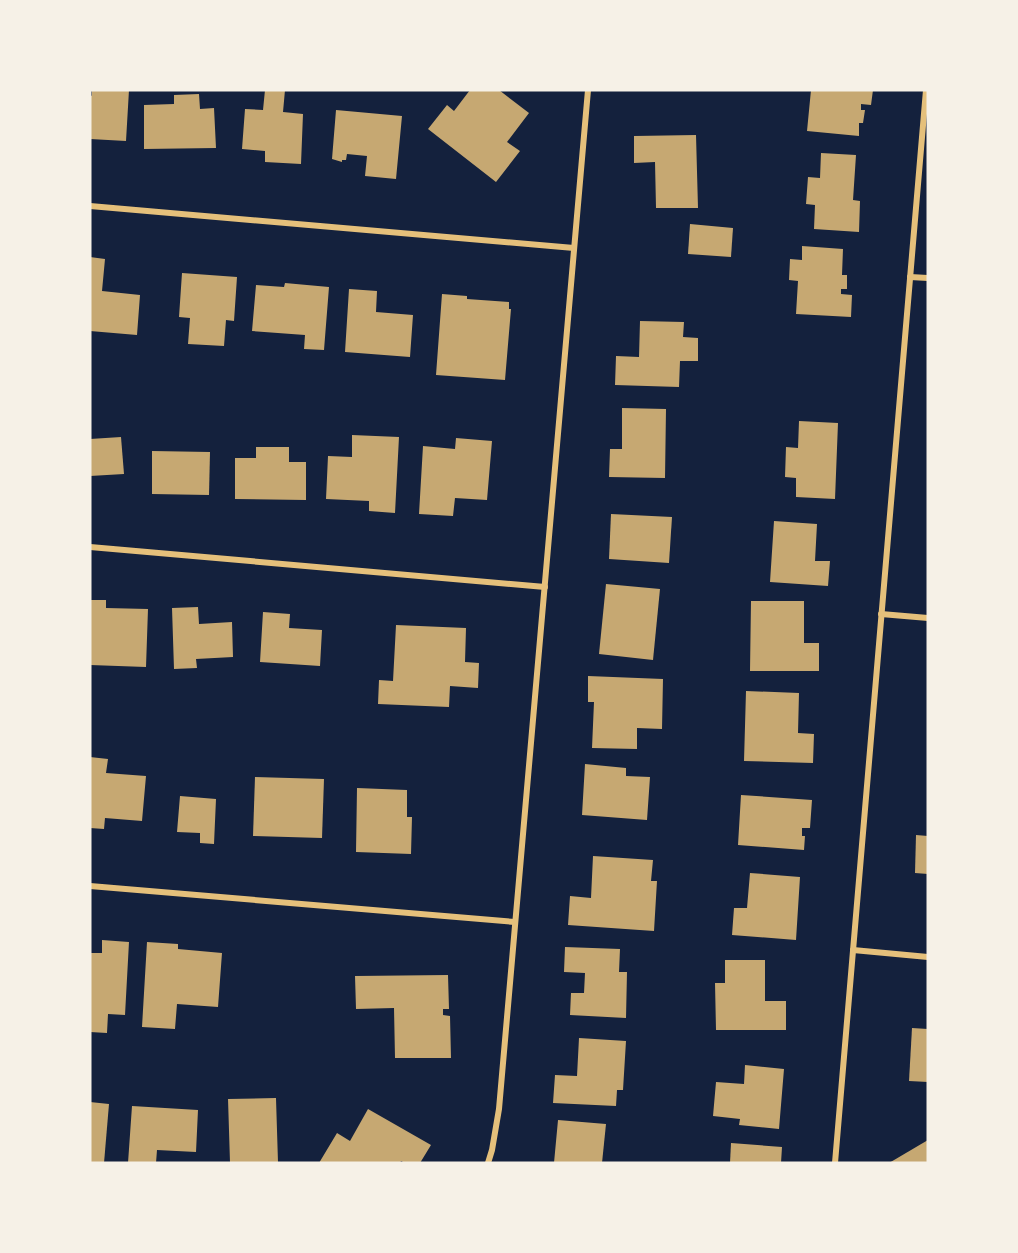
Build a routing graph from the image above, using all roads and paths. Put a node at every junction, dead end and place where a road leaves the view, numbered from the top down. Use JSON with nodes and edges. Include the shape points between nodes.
{"nodes":[{"id":1,"x":588,"y":90,"type":"edge"},
{"id":2,"x":926,"y":90,"type":"edge"},
{"id":3,"x":90,"y":206,"type":"edge"},
{"id":4,"x":574,"y":248,"type":"junction"},
{"id":5,"x":910,"y":277,"type":"junction"},
{"id":6,"x":928,"y":278,"type":"edge"},
{"id":7,"x":90,"y":547,"type":"edge"},
{"id":8,"x":545,"y":587,"type":"junction"},
{"id":9,"x":881,"y":614,"type":"junction"},
{"id":10,"x":928,"y":618,"type":"edge"},
{"id":11,"x":90,"y":886,"type":"edge"},
{"id":12,"x":515,"y":922,"type":"junction"},
{"id":13,"x":854,"y":950,"type":"junction"},
{"id":14,"x":928,"y":957,"type":"edge"},
{"id":15,"x":488,"y":1163,"type":"edge"},
{"id":16,"x":835,"y":1163,"type":"edge"}],
"edges":[{"from":1,"to":4,"type":"street"},
{"from":2,"to":5,"type":"street"},
{"from":3,"to":4,"type":"street"},
{"from":4,"to":8,"type":"street"},
{"from":5,"to":6,"type":"street"},
{"from":5,"to":9,"type":"street"},
{"from":7,"to":8,"type":"street"},
{"from":8,"to":12,"type":"street"},
{"from":9,"to":10,"type":"street"},
{"from":9,"to":13,"type":"street"},
{"from":11,"to":12,"type":"street"},
{"from":12,"to":15,"type":"street","via":[[499,1109]]},
{"from":13,"to":14,"type":"street"},
{"from":13,"to":16,"type":"street"}]}
